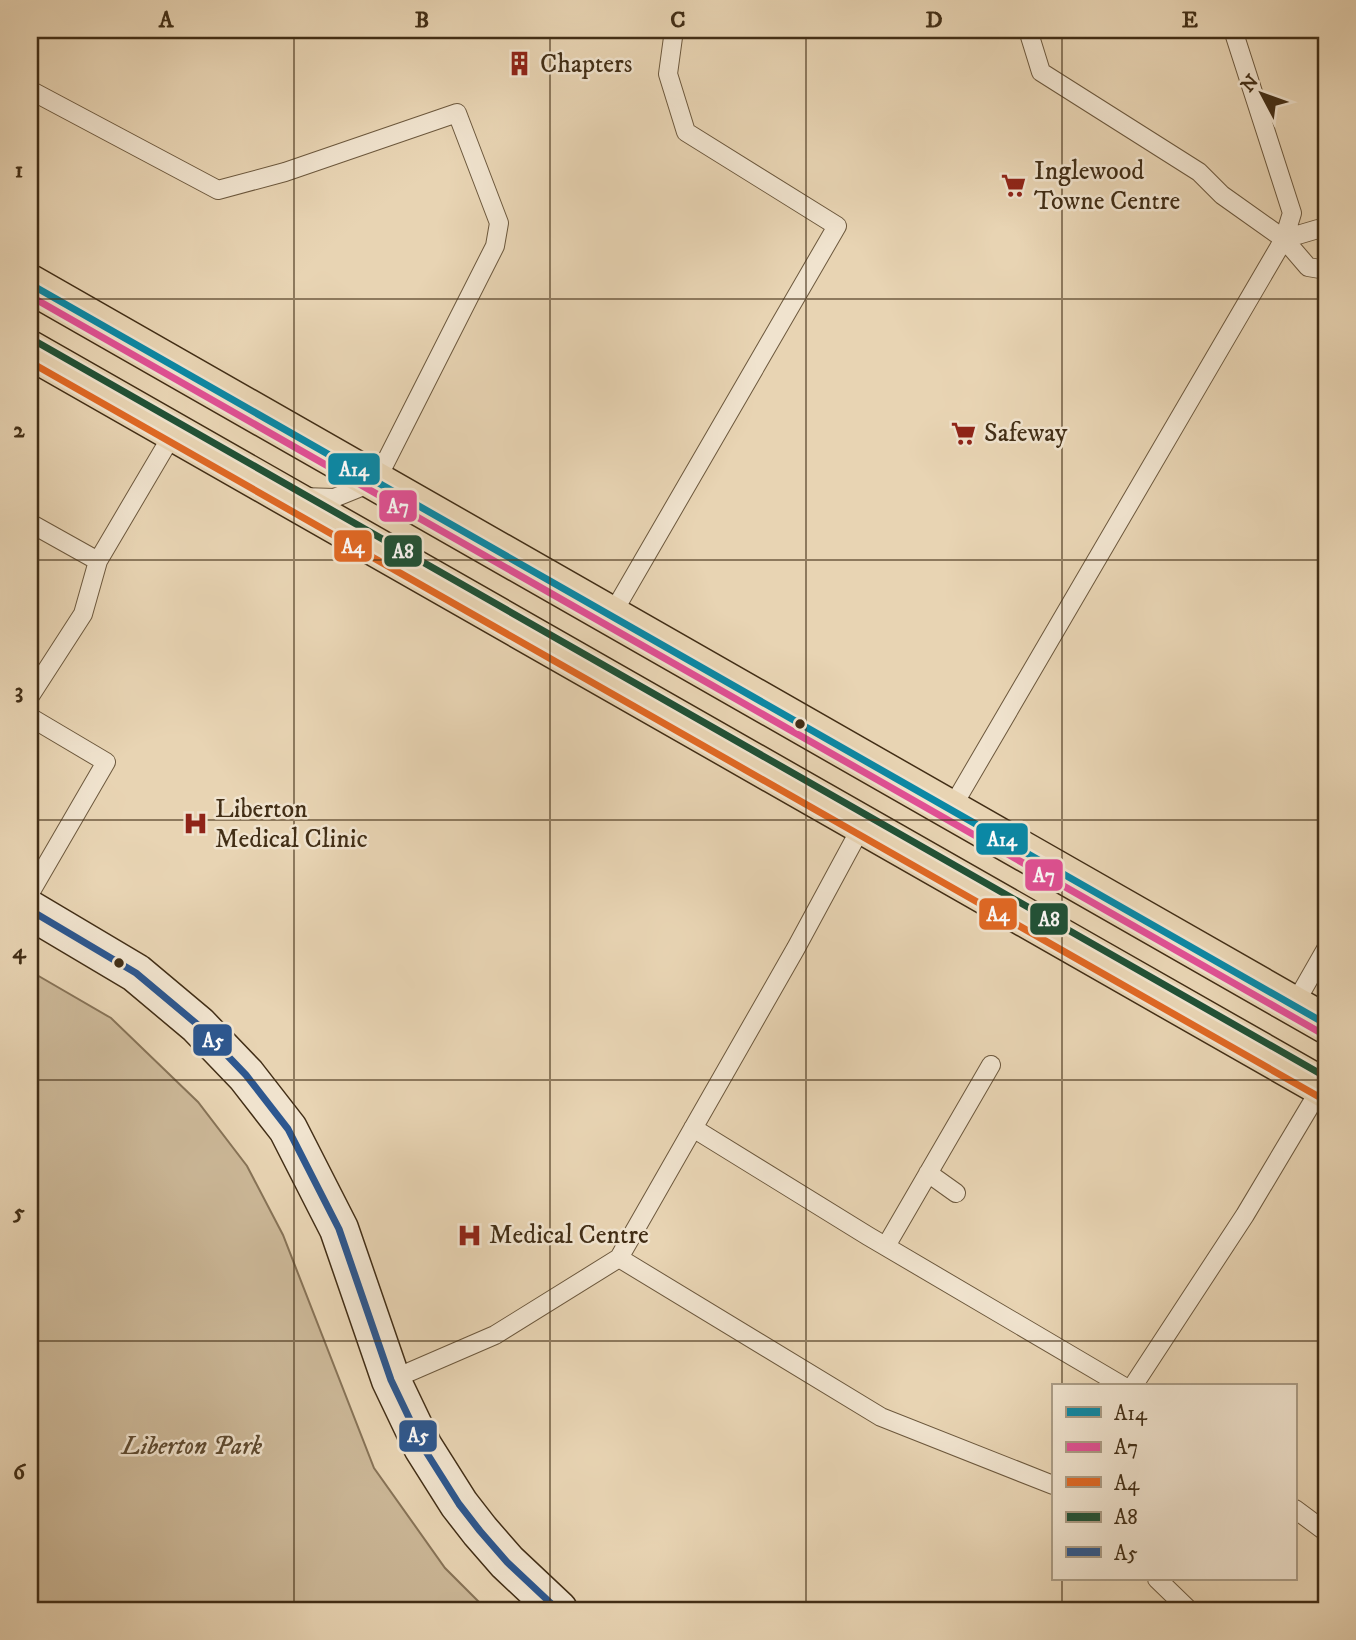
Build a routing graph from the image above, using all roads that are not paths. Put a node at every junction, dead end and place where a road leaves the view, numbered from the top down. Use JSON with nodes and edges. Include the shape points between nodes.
{"nodes":[{"id":1,"x":674,"y":30,"type":"edge"},
{"id":2,"x":1028,"y":30,"type":"edge"},
{"id":3,"x":1233,"y":30,"type":"edge"},
{"id":4,"x":30,"y":90,"type":"edge"},
{"id":5,"x":1326,"y":230,"type":"edge"},
{"id":6,"x":1284,"y":239,"type":"junction"},
{"id":7,"x":1326,"y":270,"type":"edge"},
{"id":8,"x":30,"y":284,"type":"edge"},
{"id":9,"x":30,"y":349,"type":"edge"},
{"id":10,"x":174,"y":432,"type":"junction"},
{"id":11,"x":376,"y":481,"type":"junction"},
{"id":12,"x":286,"y":496,"type":"junction"},
{"id":13,"x":30,"y":523,"type":"edge"},
{"id":14,"x":98,"y":561,"type":"junction"},
{"id":15,"x":611,"y":617,"type":"junction"},
{"id":16,"x":30,"y":696,"type":"edge"},
{"id":17,"x":30,"y":717,"type":"edge"},
{"id":18,"x":951,"y":809,"type":"junction"},
{"id":19,"x":863,"y":824,"type":"junction"},
{"id":20,"x":30,"y":893,"type":"edge"},
{"id":21,"x":30,"y":910,"type":"edge"},
{"id":22,"x":1326,"y":949,"type":"edge"},
{"id":23,"x":1294,"y":1005,"type":"junction"},
{"id":24,"x":1326,"y":1024,"type":"edge"},
{"id":25,"x":990,"y":1065,"type":"dead end"},
{"id":26,"x":1324,"y":1087,"type":"edge"},
{"id":27,"x":693,"y":1128,"type":"junction"},
{"id":28,"x":928,"y":1173,"type":"junction"},
{"id":29,"x":956,"y":1193,"type":"dead end"},
{"id":30,"x":886,"y":1247,"type":"junction"},
{"id":31,"x":619,"y":1258,"type":"junction"},
{"id":32,"x":391,"y":1380,"type":"junction"},
{"id":33,"x":1120,"y":1384,"type":"edge"},
{"id":34,"x":1134,"y":1384,"type":"edge"},
{"id":35,"x":1052,"y":1485,"type":"edge"},
{"id":36,"x":1296,"y":1510,"type":"edge"},
{"id":37,"x":1326,"y":1532,"type":"edge"},
{"id":38,"x":1158,"y":1580,"type":"edge"},
{"id":39,"x":558,"y":1610,"type":"edge"},
{"id":40,"x":1189,"y":1610,"type":"edge"}],
"edges":[{"from":1,"to":15,"type":"lane","via":[[668,74],[685,132],[837,226]]},
{"from":2,"to":6,"type":"lane","via":[[1041,72],[1199,172],[1222,195]]},
{"from":3,"to":6,"type":"lane","via":[[1292,213]]},
{"from":4,"to":11,"type":"lane","via":[[218,190],[457,113],[499,223],[495,246]]},
{"from":5,"to":6,"type":"lane"},
{"from":6,"to":7,"type":"lane","via":[[1308,267]]},
{"from":6,"to":18,"type":"lane"},
{"from":8,"to":11,"type":"main road"},
{"from":9,"to":10,"type":"main road"},
{"from":10,"to":12,"type":"main road"},
{"from":10,"to":14,"type":"lane"},
{"from":11,"to":12,"type":"lane","via":[[334,498]]},
{"from":11,"to":15,"type":"main road"},
{"from":12,"to":19,"type":"main road"},
{"from":13,"to":14,"type":"lane"},
{"from":14,"to":16,"type":"lane","via":[[83,614]]},
{"from":15,"to":18,"type":"main road"},
{"from":17,"to":20,"type":"lane","via":[[106,762]]},
{"from":18,"to":23,"type":"main road"},
{"from":19,"to":26,"type":"main road"},
{"from":19,"to":27,"type":"lane"},
{"from":21,"to":32,"type":"street","via":[[136,974],[187,1017],[246,1075],[289,1129],[339,1229]]},
{"from":22,"to":23,"type":"lane"},
{"from":23,"to":24,"type":"main road"},
{"from":25,"to":28,"type":"lane"},
{"from":26,"to":34,"type":"lane"},
{"from":27,"to":30,"type":"lane"},
{"from":27,"to":31,"type":"lane"},
{"from":28,"to":29,"type":"lane"},
{"from":28,"to":30,"type":"lane"},
{"from":30,"to":33,"type":"lane"},
{"from":31,"to":32,"type":"lane","via":[[495,1335]]},
{"from":31,"to":35,"type":"lane","via":[[881,1417]]},
{"from":32,"to":39,"type":"street","via":[[423,1447],[459,1504],[507,1562]]},
{"from":36,"to":37,"type":"lane"},
{"from":38,"to":40,"type":"lane"}]}
